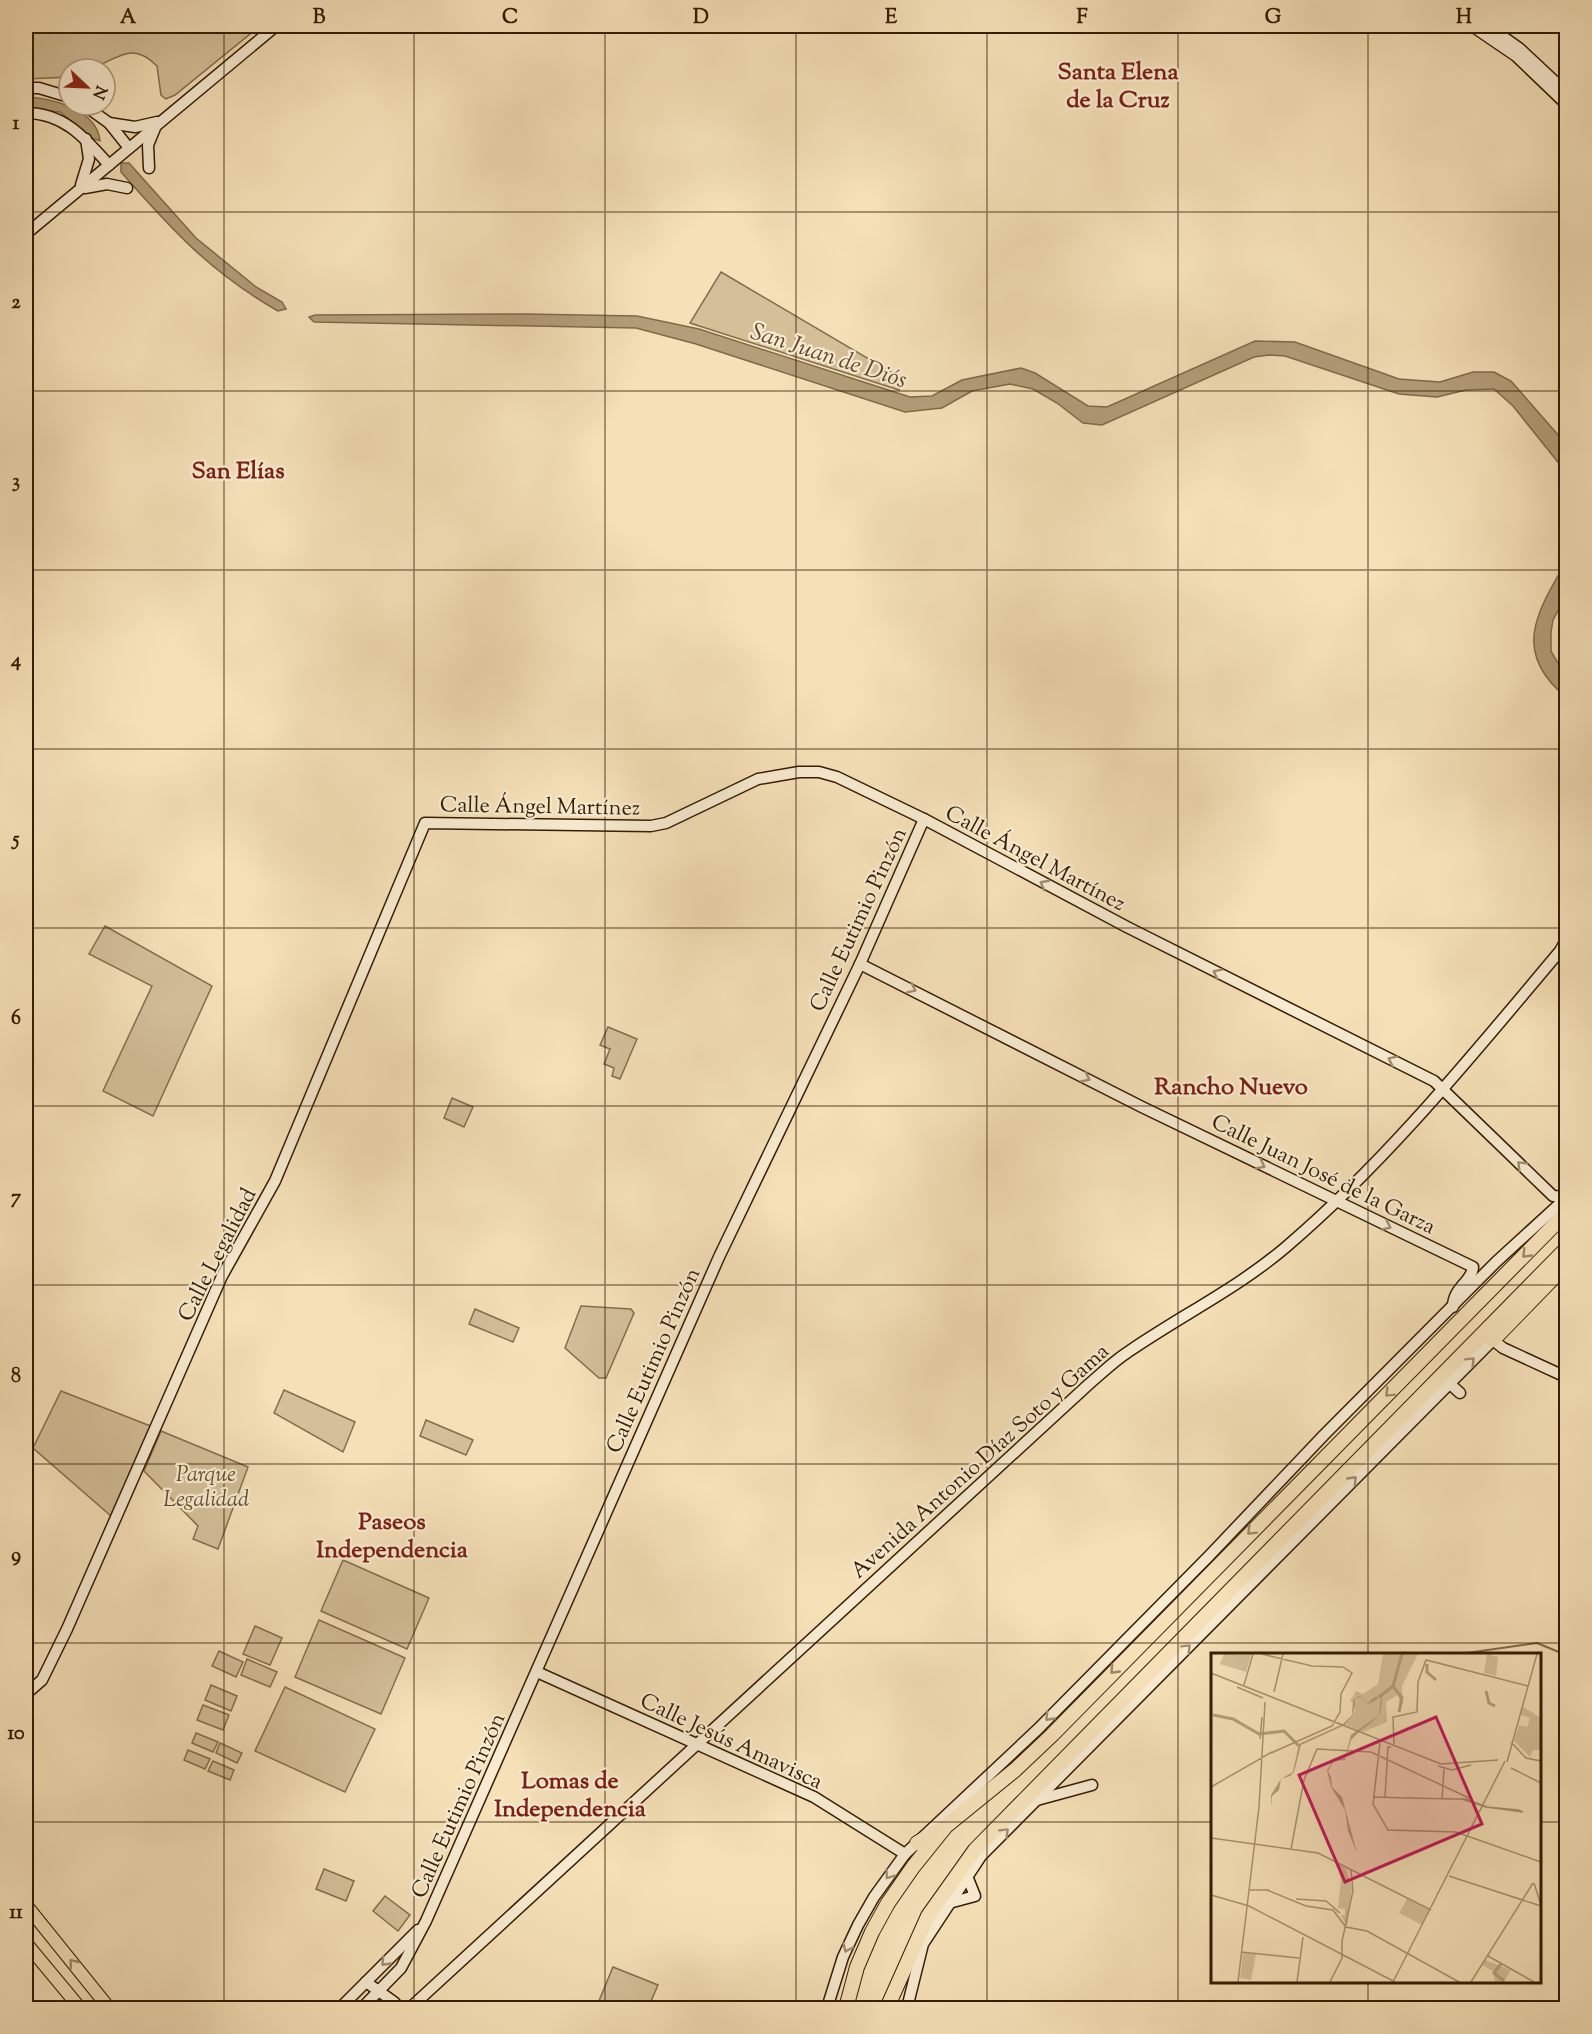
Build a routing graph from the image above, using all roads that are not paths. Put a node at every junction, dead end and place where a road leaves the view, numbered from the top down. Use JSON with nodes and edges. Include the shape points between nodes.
{"nodes":[{"id":1,"x":276,"y":26,"type":"edge"},
{"id":2,"x":1472,"y":26,"type":"edge"},
{"id":3,"x":1488,"y":26,"type":"edge"},
{"id":4,"x":26,"y":88,"type":"edge"},
{"id":5,"x":1566,"y":92,"type":"edge"},
{"id":6,"x":57,"y":93,"type":"edge"},
{"id":7,"x":1566,"y":104,"type":"edge"},
{"id":8,"x":26,"y":113,"type":"edge"},
{"id":9,"x":101,"y":117,"type":"edge"},
{"id":10,"x":160,"y":121,"type":"junction"},
{"id":11,"x":109,"y":123,"type":"junction"},
{"id":12,"x":86,"y":139,"type":"junction"},
{"id":13,"x":129,"y":148,"type":"junction"},
{"id":14,"x":109,"y":165,"type":"junction"},
{"id":15,"x":149,"y":168,"type":"dead end"},
{"id":16,"x":127,"y":188,"type":"dead end"},
{"id":17,"x":74,"y":194,"type":"junction"},
{"id":18,"x":26,"y":234,"type":"edge"},
{"id":19,"x":924,"y":819,"type":"junction"},
{"id":20,"x":425,"y":823,"type":"joint"},
{"id":21,"x":1566,"y":940,"type":"edge"},
{"id":22,"x":860,"y":963,"type":"junction"},
{"id":23,"x":1443,"y":1088,"type":"junction"},
{"id":24,"x":1566,"y":1197,"type":"edge"},
{"id":25,"x":1335,"y":1202,"type":"junction"},
{"id":26,"x":1566,"y":1212,"type":"edge"},
{"id":27,"x":1566,"y":1249,"type":"edge"},
{"id":28,"x":1566,"y":1264,"type":"edge"},
{"id":29,"x":1453,"y":1307,"type":"junction"},
{"id":30,"x":1498,"y":1344,"type":"junction"},
{"id":31,"x":1566,"y":1377,"type":"edge"},
{"id":32,"x":1449,"y":1383,"type":"junction"},
{"id":33,"x":1460,"y":1393,"type":"dead end"},
{"id":34,"x":1328,"y":1506,"type":"junction"},
{"id":35,"x":1298,"y":1520,"type":"junction"},
{"id":36,"x":537,"y":1672,"type":"junction"},
{"id":37,"x":26,"y":1694,"type":"edge"},
{"id":38,"x":697,"y":1745,"type":"junction"},
{"id":39,"x":1092,"y":1785,"type":"dead end"},
{"id":40,"x":1036,"y":1800,"type":"junction"},
{"id":41,"x":963,"y":1801,"type":"junction"},
{"id":42,"x":951,"y":1822,"type":"junction"},
{"id":43,"x":917,"y":1843,"type":"junction"},
{"id":44,"x":905,"y":1854,"type":"junction"},
{"id":45,"x":967,"y":1876,"type":"junction"},
{"id":46,"x":949,"y":1904,"type":"junction"},
{"id":47,"x":26,"y":1905,"type":"edge"},
{"id":48,"x":426,"y":1921,"type":"junction"},
{"id":49,"x":26,"y":1943,"type":"edge"},
{"id":50,"x":366,"y":1982,"type":"junction"},
{"id":51,"x":380,"y":1992,"type":"junction"},
{"id":52,"x":80,"y":2008,"type":"edge"},
{"id":53,"x":109,"y":2008,"type":"edge"},
{"id":54,"x":340,"y":2008,"type":"edge"},
{"id":55,"x":362,"y":2008,"type":"edge"},
{"id":56,"x":399,"y":2008,"type":"edge"},
{"id":57,"x":410,"y":2008,"type":"edge"},
{"id":58,"x":827,"y":2008,"type":"edge"},
{"id":59,"x":846,"y":2008,"type":"edge"},
{"id":60,"x":887,"y":2008,"type":"edge"},
{"id":61,"x":907,"y":2008,"type":"edge"}],
"edges":[{"from":1,"to":10,"type":"street"},
{"from":2,"to":7,"type":"street","via":[[1516,56]]},
{"from":3,"to":5,"type":"street","via":[[1524,52]]},
{"from":4,"to":6,"type":"street"},
{"from":8,"to":12,"type":"street","via":[[55,118]]},
{"from":9,"to":11,"type":"street"},
{"from":10,"to":11,"type":"street","via":[[135,127]]},
{"from":10,"to":13,"type":"street"},
{"from":10,"to":15,"type":"street","via":[[148,145]]},
{"from":11,"to":13,"type":"street"},
{"from":12,"to":14,"type":"street"},
{"from":12,"to":17,"type":"street","via":[[88,166]]},
{"from":13,"to":14,"type":"street"},
{"from":14,"to":17,"type":"street"},
{"from":16,"to":17,"type":"street","via":[[100,184]]},
{"from":17,"to":18,"type":"street"},
{"from":19,"to":20,"type":"street","name":"Calle Ángel Martínez","via":[[837,777],[799,772],[758,779],[666,823],[651,826]]},
{"from":19,"to":22,"type":"street","name":"Calle Eutimio Pinzón"},
{"from":23,"to":19,"type":"street","name":"Calle Ángel Martínez","one_way":true},
{"from":20,"to":37,"type":"street","name":"Calle Legalidad","via":[[275,1180],[222,1276],[67,1629],[42,1680]]},
{"from":21,"to":23,"type":"street","name":"Avenida Antonio Díaz Soto y Gama"},
{"from":22,"to":25,"type":"street","name":"Calle Juan José de la Garza","one_way":true},
{"from":22,"to":36,"type":"street","name":"Calle Eutimio Pinzón","via":[[718,1257]]},
{"from":24,"to":23,"type":"street","name":"Calle Ángel Martínez","one_way":true,"via":[[1553,1196]]},
{"from":23,"to":25,"type":"street","name":"Avenida Antonio Díaz Soto y Gama"},
{"from":24,"to":29,"type":"street"},
{"from":25,"to":29,"type":"street","name":"Calle Juan José de la Garza","one_way":true,"via":[[1472,1266],[1472,1275],[1456,1292]]},
{"from":25,"to":38,"type":"street","name":"Avenida Antonio Díaz Soto y Gama","via":[[1251,1274],[1126,1353],[1089,1384]]},
{"from":26,"to":42,"type":"highway","one_way":true,"via":[[1071,1715],[1015,1770]]},
{"from":27,"to":35,"type":"highway"},
{"from":28,"to":30,"type":"highway"},
{"from":29,"to":41,"type":"street","one_way":true},
{"from":30,"to":31,"type":"street"},
{"from":32,"to":30,"type":"street","one_way":true},
{"from":32,"to":33,"type":"street"},
{"from":34,"to":32,"type":"street","one_way":true},
{"from":34,"to":35,"type":"street"},
{"from":40,"to":34,"type":"street","one_way":true},
{"from":35,"to":60,"type":"highway","via":[[975,1850],[928,1916]]},
{"from":36,"to":38,"type":"street","name":"Calle Jesús Amavisca"},
{"from":36,"to":48,"type":"street","name":"Calle Eutimio Pinzón"},
{"from":38,"to":44,"type":"street","name":"Calle Jesús Amavisca","via":[[814,1797]]},
{"from":38,"to":57,"type":"street","name":"Avenida Antonio Díaz Soto y Gama"},
{"from":39,"to":40,"type":"street"},
{"from":45,"to":40,"type":"street","one_way":true,"via":[[981,1856]]},
{"from":41,"to":42,"type":"highway"},
{"from":41,"to":43,"type":"street"},
{"from":42,"to":43,"type":"highway"},
{"from":42,"to":59,"type":"highway","via":[[888,1903],[857,1966]]},
{"from":43,"to":44,"type":"street"},
{"from":44,"to":58,"type":"street","one_way":true,"via":[[858,1925],[843,1956]]},
{"from":45,"to":46,"type":"street"},
{"from":45,"to":46,"type":"street","via":[[975,1896]]},
{"from":46,"to":61,"type":"street","via":[[923,1944]]},
{"from":53,"to":47,"type":"main road","one_way":true},
{"from":48,"to":50,"type":"street","name":"Calle Eutimio Pinzón","one_way":true},
{"from":48,"to":51,"type":"street","name":"Calle Eutimio Pinzón","via":[[401,1968]]},
{"from":49,"to":52,"type":"main road"},
{"from":50,"to":51,"type":"street"},
{"from":50,"to":54,"type":"street","name":"Calle Eutimio Pinzón"},
{"from":51,"to":55,"type":"street","name":"Calle Eutimio Pinzón"},
{"from":51,"to":56,"type":"street"}]}
